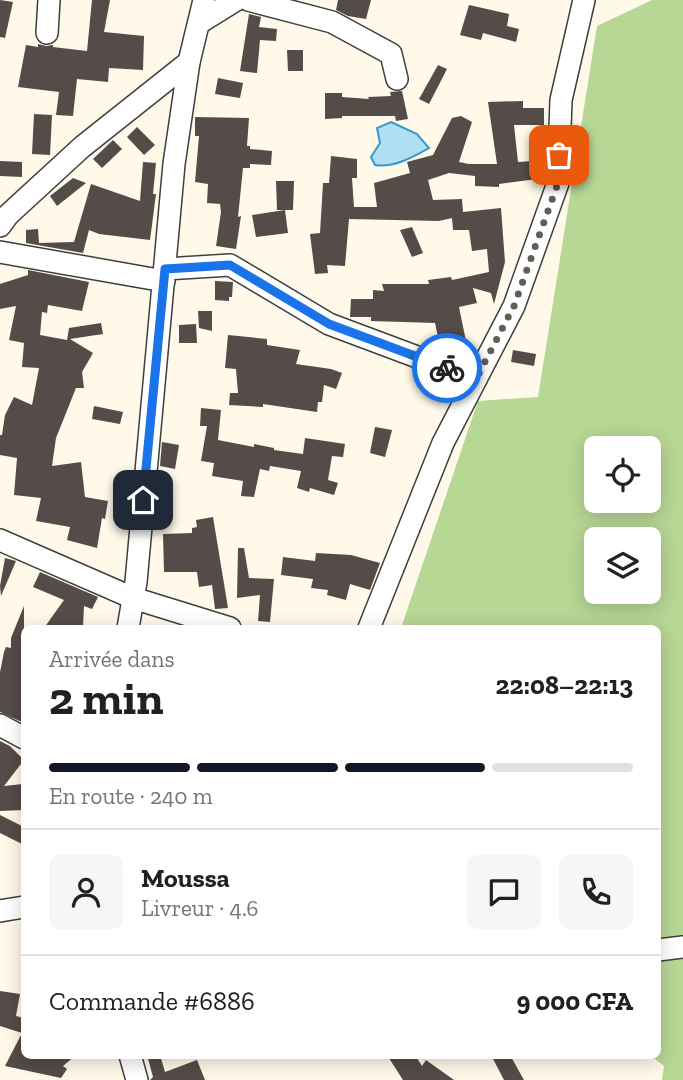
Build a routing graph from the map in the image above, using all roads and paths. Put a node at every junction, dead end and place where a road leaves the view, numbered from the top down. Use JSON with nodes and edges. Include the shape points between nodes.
{"nodes":[{"id":1,"x":49,"y":0,"type":"edge"},
{"id":2,"x":204,"y":0,"type":"edge"},
{"id":3,"x":236,"y":0,"type":"edge"},
{"id":4,"x":248,"y":0,"type":"edge"},
{"id":5,"x":584,"y":0,"type":"edge"},
{"id":6,"x":199,"y":23,"type":"junction"},
{"id":7,"x":47,"y":33,"type":"dead end"},
{"id":8,"x":189,"y":62,"type":"junction"},
{"id":9,"x":397,"y":79,"type":"dead end"},
{"id":10,"x":0,"y":226,"type":"edge"},
{"id":11,"x":0,"y":252,"type":"edge"},
{"id":12,"x":164,"y":275,"type":"junction"},
{"id":13,"x":476,"y":379,"type":"junction"},
{"id":14,"x":0,"y":540,"type":"edge"},
{"id":15,"x":133,"y":598,"type":"junction"},
{"id":16,"x":128,"y":625,"type":"edge"},
{"id":17,"x":220,"y":625,"type":"edge"},
{"id":18,"x":370,"y":625,"type":"edge"},
{"id":19,"x":0,"y":725,"type":"edge"},
{"id":20,"x":21,"y":736,"type":"edge"},
{"id":21,"x":21,"y":908,"type":"edge"},
{"id":22,"x":0,"y":911,"type":"edge"},
{"id":23,"x":683,"y":947,"type":"edge"},
{"id":24,"x":661,"y":950,"type":"edge"},
{"id":25,"x":131,"y":1059,"type":"edge"},
{"id":26,"x":137,"y":1080,"type":"edge"}],
"edges":[{"from":1,"to":7,"type":"street"},
{"from":2,"to":6,"type":"street"},
{"from":3,"to":6,"type":"street"},
{"from":4,"to":9,"type":"street","via":[[332,22],[391,54]]},
{"from":5,"to":13,"type":"street","via":[[561,100],[558,183],[514,306]]},
{"from":6,"to":8,"type":"street"},
{"from":8,"to":10,"type":"street","via":[[82,147]]},
{"from":8,"to":12,"type":"street"},
{"from":11,"to":12,"type":"street"},
{"from":12,"to":13,"type":"street","via":[[230,265],[329,324]]},
{"from":12,"to":15,"type":"street"},
{"from":13,"to":18,"type":"street","via":[[443,443]]},
{"from":14,"to":15,"type":"street"},
{"from":15,"to":16,"type":"street"},
{"from":15,"to":17,"type":"street"},
{"from":19,"to":20,"type":"street"},
{"from":21,"to":22,"type":"street"},
{"from":23,"to":24,"type":"street"},
{"from":25,"to":26,"type":"street"}]}
